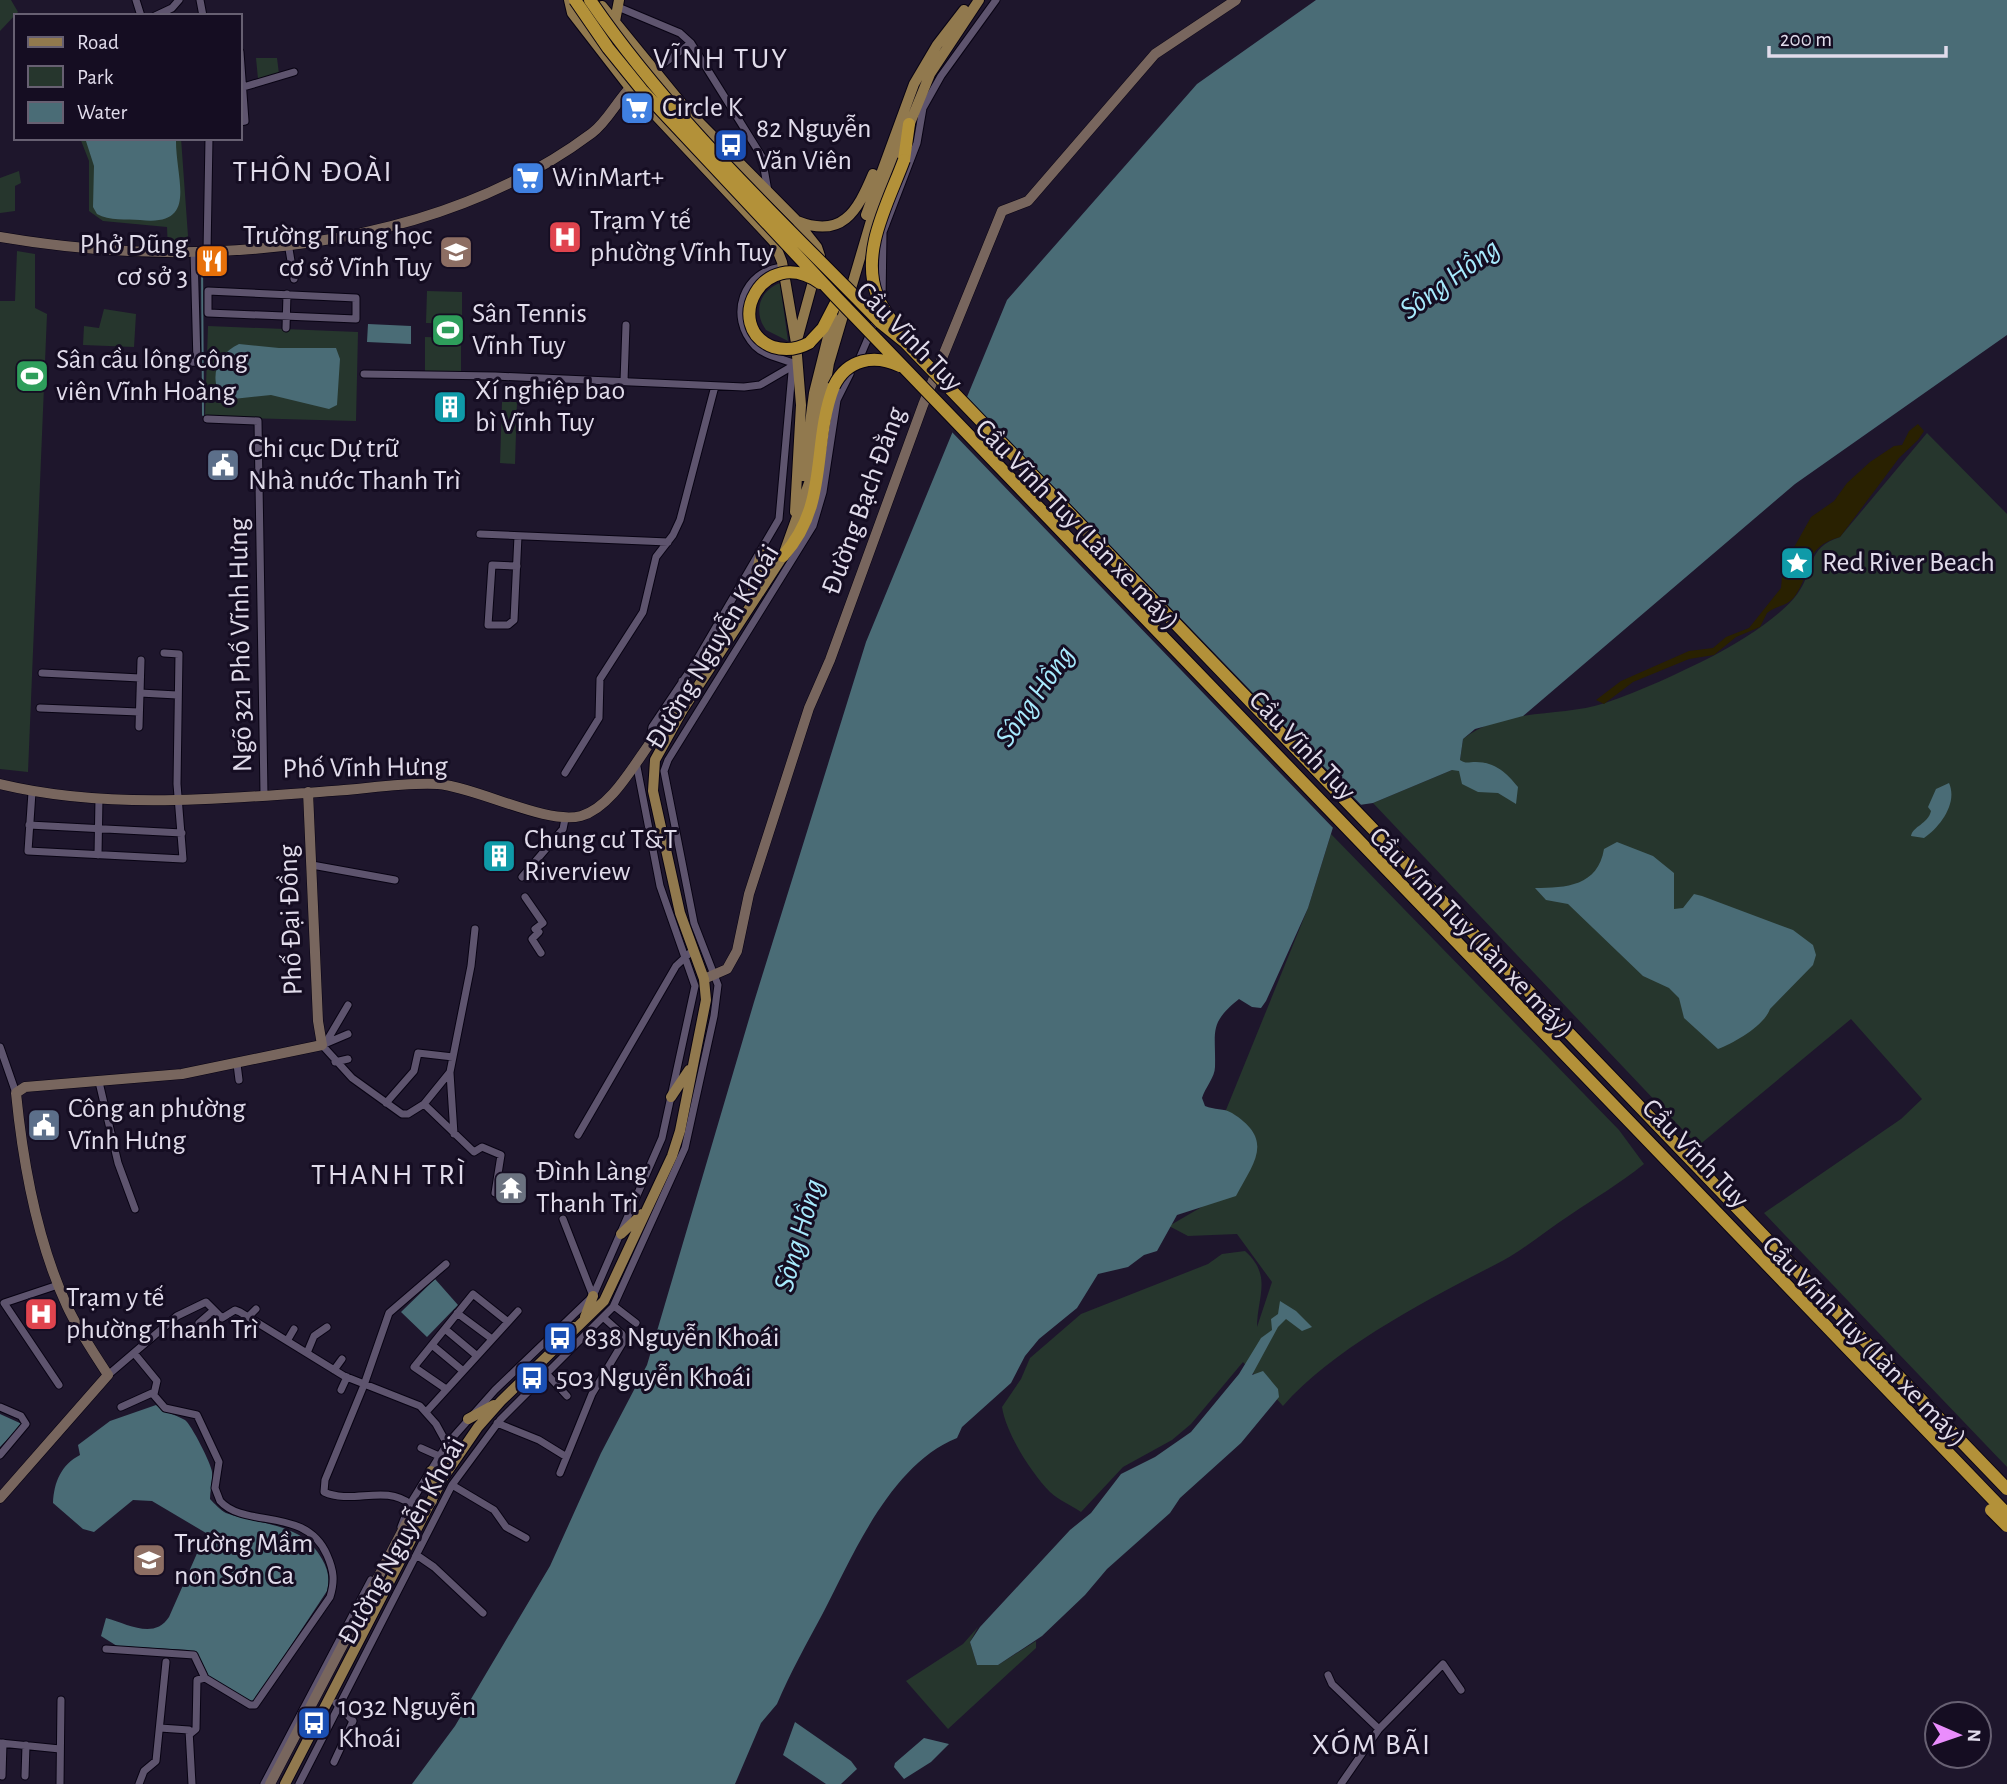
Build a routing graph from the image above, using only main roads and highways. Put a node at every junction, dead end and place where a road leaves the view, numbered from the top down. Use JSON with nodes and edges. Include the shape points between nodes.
{"nodes":[{"id":1,"x":971,"y":0,"type":"edge"},
{"id":2,"x":979,"y":0,"type":"edge"},
{"id":3,"x":570,"y":1,"type":"edge"},
{"id":4,"x":606,"y":3,"type":"edge"},
{"id":5,"x":578,"y":18,"type":"junction"},
{"id":6,"x":904,"y":108,"type":"junction"},
{"id":7,"x":699,"y":122,"type":"junction"},
{"id":8,"x":909,"y":124,"type":"junction"},
{"id":9,"x":716,"y":140,"type":"junction"},
{"id":10,"x":679,"y":143,"type":"junction"},
{"id":11,"x":697,"y":162,"type":"junction"},
{"id":12,"x":797,"y":221,"type":"junction"},
{"id":13,"x":774,"y":242,"type":"junction"},
{"id":14,"x":816,"y":271,"type":"junction"},
{"id":15,"x":837,"y":298,"type":"junction"},
{"id":16,"x":905,"y":342,"type":"junction"},
{"id":17,"x":796,"y":343,"type":"junction"},
{"id":18,"x":907,"y":369,"type":"junction"},
{"id":19,"x":797,"y":514,"type":"junction"},
{"id":20,"x":761,"y":553,"type":"road end"},
{"id":21,"x":783,"y":556,"type":"junction"},
{"id":22,"x":756,"y":594,"type":"junction"},
{"id":23,"x":692,"y":1067,"type":"junction"},
{"id":24,"x":671,"y":1097,"type":"road end"},
{"id":25,"x":647,"y":1209,"type":"junction"},
{"id":26,"x":621,"y":1234,"type":"road end"},
{"id":27,"x":593,"y":1296,"type":"road end"},
{"id":28,"x":581,"y":1322,"type":"junction"},
{"id":29,"x":553,"y":1334,"type":"road end"},
{"id":30,"x":502,"y":1401,"type":"junction"},
{"id":31,"x":468,"y":1419,"type":"road end"},
{"id":32,"x":431,"y":1471,"type":"road end"},
{"id":33,"x":2007,"y":1477,"type":"edge"},
{"id":34,"x":438,"y":1488,"type":"junction"},
{"id":35,"x":2007,"y":1489,"type":"edge"},
{"id":36,"x":2007,"y":1514,"type":"edge"},
{"id":37,"x":2007,"y":1526,"type":"edge"},
{"id":38,"x":283,"y":1784,"type":"edge"}],
"edges":[{"from":1,"to":6,"type":"main road","name":"Đường Nguyễn Khoái","via":[[937,45]]},
{"from":2,"to":8,"type":"main road","name":"Đường Nguyễn Khoái","via":[[936,64]]},
{"from":3,"to":5,"type":"main road"},
{"from":3,"to":15,"type":"highway","name":"Cầu Vĩnh Tuy","bridge":true,"via":[[642,90]]},
{"from":4,"to":5,"type":"main road","via":[[592,18]]},
{"from":4,"to":7,"type":"main road","via":[[653,72]]},
{"from":4,"to":16,"type":"highway","name":"Cầu Vĩnh Tuy","bridge":true,"via":[[631,57],[669,102],[880,322]]},
{"from":5,"to":10,"type":"main road","via":[[630,88]]},
{"from":6,"to":12,"type":"main road","via":[[897,113],[861,202],[849,218],[825,227]]},
{"from":6,"to":15,"type":"main road","name":"Đường Nguyễn Khoái"},
{"from":7,"to":9,"type":"main road"},
{"from":7,"to":10,"type":"main road","via":[[695,136]]},
{"from":8,"to":16,"type":"highway","bridge":true,"via":[[904,160],[877,233],[871,268],[876,295]]},
{"from":8,"to":19,"type":"main road","name":"Đường Nguyễn Khoái","via":[[873,214],[846,301],[829,363],[809,482]]},
{"from":9,"to":11,"type":"main road","via":[[703,147]]},
{"from":9,"to":12,"type":"main road"},
{"from":10,"to":11,"type":"main road"},
{"from":11,"to":13,"type":"main road"},
{"from":12,"to":14,"type":"main road","via":[[820,252]]},
{"from":13,"to":14,"type":"main road","via":[[803,269]]},
{"from":13,"to":17,"type":"main road"},
{"from":14,"to":17,"type":"main road"},
{"from":15,"to":15,"type":"highway","bridge":true,"via":[[817,281],[790,272],[766,279],[753,296],[751,323],[763,341],[786,349],[809,343],[823,328]]},
{"from":15,"to":18,"type":"highway","name":"Cầu Vĩnh Tuy","bridge":true},
{"from":15,"to":19,"type":"main road","name":"Đường Nguyễn Khoái","via":[[814,393]]},
{"from":16,"to":33,"type":"highway","name":"Cầu Vĩnh Tuy (Làn xe máy)","bridge":true,"via":[[924,354]]},
{"from":16,"to":35,"type":"highway","name":"Cầu Vĩnh Tuy","bridge":true},
{"from":17,"to":19,"type":"main road","via":[[801,421],[794,492]]},
{"from":18,"to":21,"type":"highway","bridge":true,"via":[[867,360],[842,372],[829,400],[816,494],[803,529]]},
{"from":18,"to":36,"type":"highway","name":"Cầu Vĩnh Tuy","bridge":true},
{"from":18,"to":37,"type":"highway","name":"Cầu Vĩnh Tuy (Làn xe máy)","bridge":true,"via":[[927,404]]},
{"from":19,"to":21,"type":"main road","name":"Đường Nguyễn Khoái"},
{"from":20,"to":22,"type":"main road","via":[[752,589]]},
{"from":21,"to":22,"type":"main road","name":"Đường Nguyễn Khoái"},
{"from":22,"to":23,"type":"main road","name":"Đường Nguyễn Khoái","via":[[682,711],[655,760],[652,775],[689,953],[710,977]]},
{"from":23,"to":24,"type":"main road"},
{"from":23,"to":25,"type":"main road","name":"Đường Nguyễn Khoái","via":[[680,1131]]},
{"from":25,"to":26,"type":"main road"},
{"from":25,"to":28,"type":"main road","name":"Đường Nguyễn Khoái","via":[[604,1301]]},
{"from":27,"to":28,"type":"main road"},
{"from":28,"to":29,"type":"main road"},
{"from":28,"to":30,"type":"main road","name":"Đường Nguyễn Khoái"},
{"from":30,"to":31,"type":"main road"},
{"from":30,"to":34,"type":"main road","name":"Đường Nguyễn Khoái"},
{"from":32,"to":34,"type":"main road"},
{"from":34,"to":38,"type":"main road","name":"Đường Nguyễn Khoái","via":[[335,1701]]}]}
